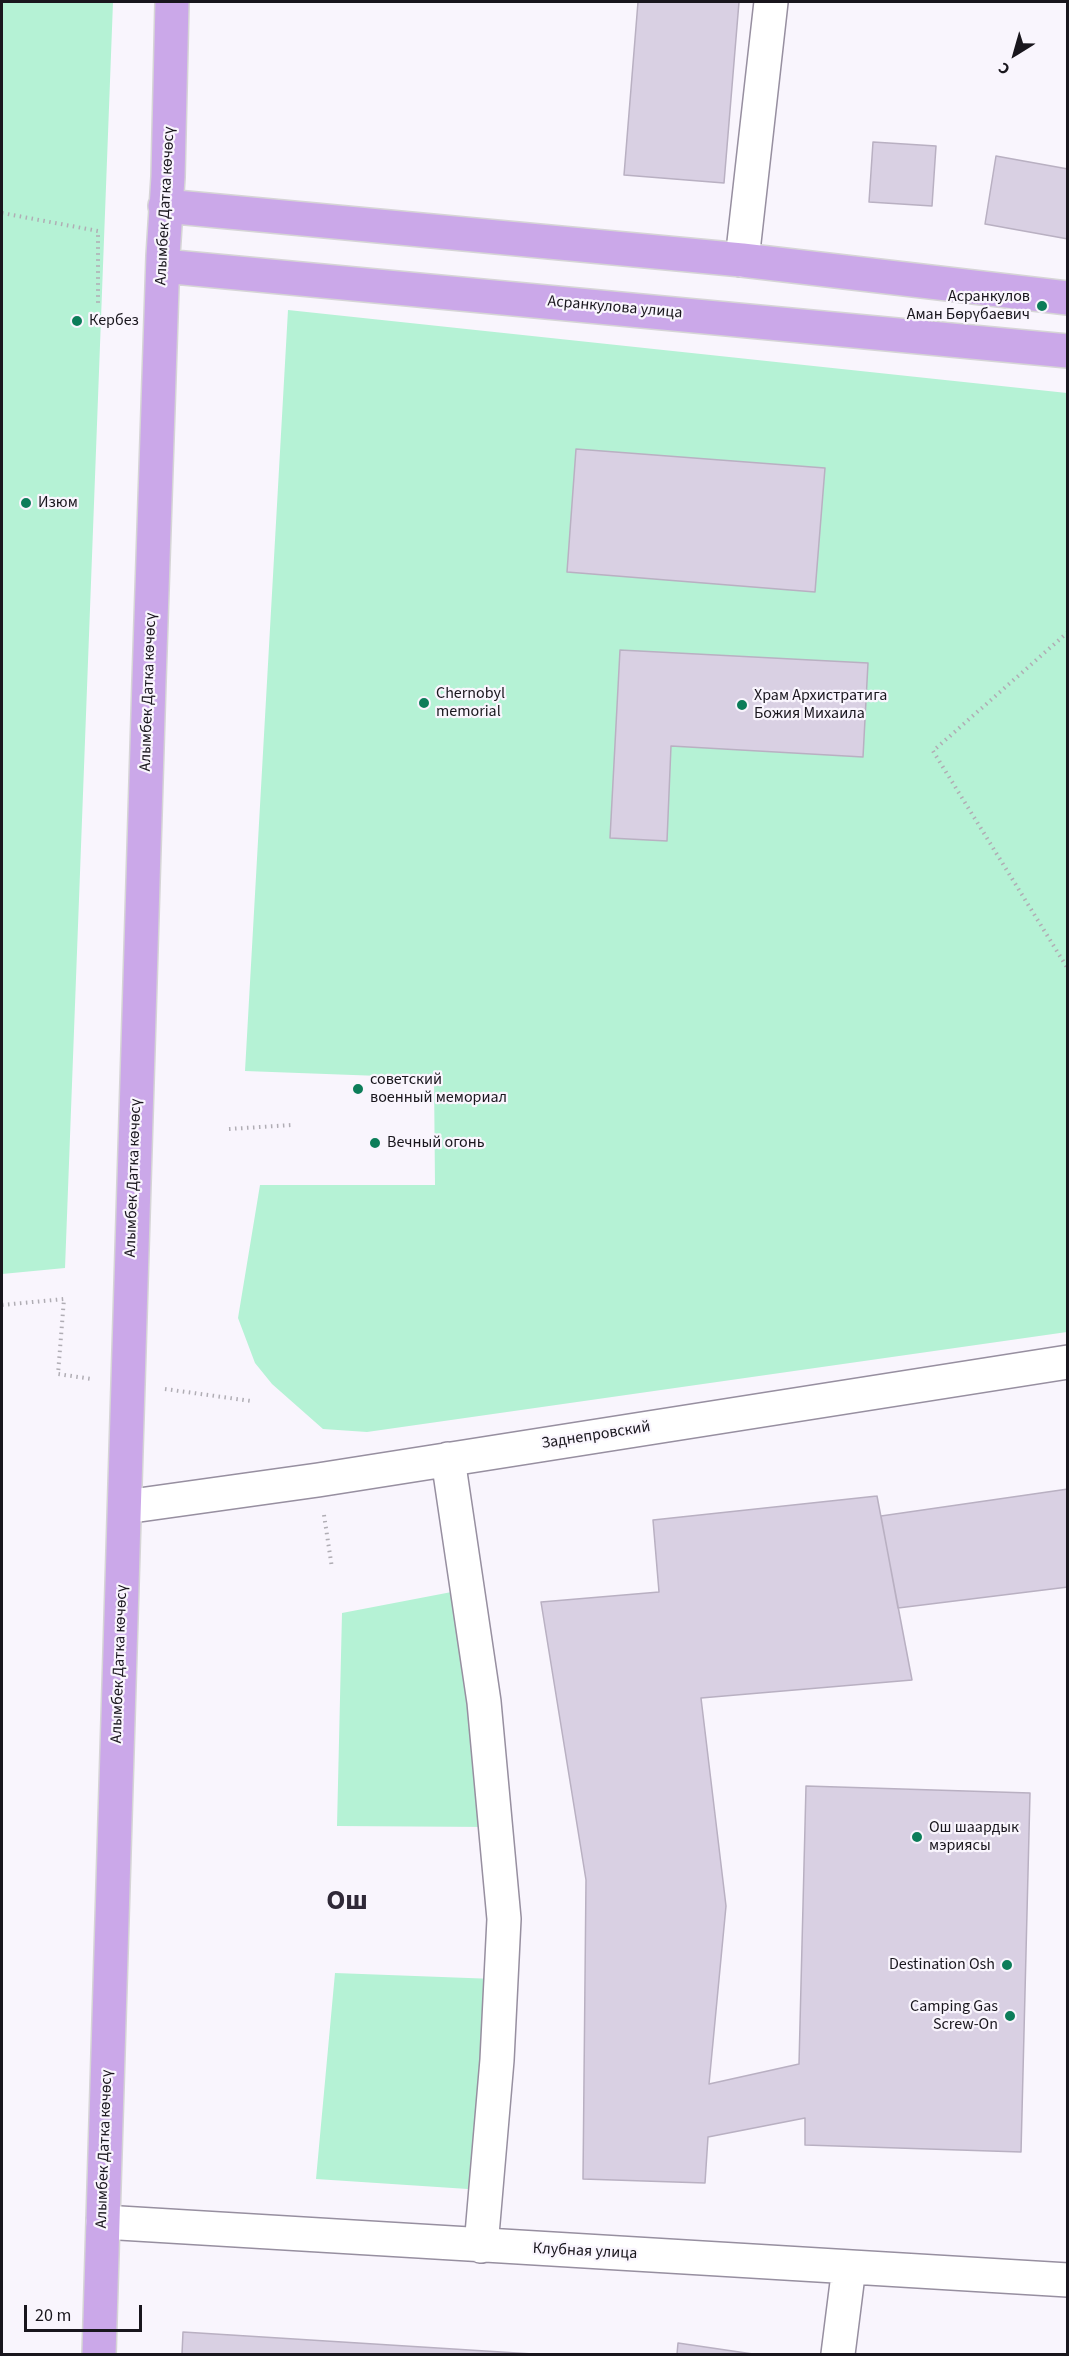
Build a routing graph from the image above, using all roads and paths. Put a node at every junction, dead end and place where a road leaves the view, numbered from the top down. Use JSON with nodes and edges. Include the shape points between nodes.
{"nodes":[{"id":1,"x":172,"y":2,"type":"edge"},
{"id":2,"x":771,"y":2,"type":"edge"},
{"id":3,"x":165,"y":206,"type":"junction"},
{"id":4,"x":2,"y":213,"type":"edge"},
{"id":5,"x":742,"y":260,"type":"junction"},
{"id":6,"x":163,"y":266,"type":"junction"},
{"id":7,"x":1068,"y":298,"type":"edge"},
{"id":8,"x":98,"y":307,"type":"dead end"},
{"id":9,"x":1068,"y":351,"type":"edge"},
{"id":10,"x":1068,"y":632,"type":"edge"},
{"id":11,"x":1068,"y":969,"type":"edge"},
{"id":12,"x":292,"y":1125,"type":"dead end"},
{"id":13,"x":229,"y":1129,"type":"dead end"},
{"id":14,"x":64,"y":1299,"type":"dead end"},
{"id":15,"x":2,"y":1305,"type":"edge"},
{"id":16,"x":1068,"y":1362,"type":"edge"},
{"id":17,"x":448,"y":1459,"type":"junction"},
{"id":18,"x":318,"y":1480,"type":"junction"},
{"id":19,"x":124,"y":1507,"type":"junction"},
{"id":20,"x":332,"y":1568,"type":"dead end"},
{"id":21,"x":103,"y":2222,"type":"junction"},
{"id":22,"x":481,"y":2246,"type":"junction"},
{"id":23,"x":849,"y":2267,"type":"junction"},
{"id":24,"x":1068,"y":2280,"type":"edge"},
{"id":25,"x":99,"y":2355,"type":"edge"},
{"id":26,"x":837,"y":2355,"type":"edge"}],
"edges":[{"from":1,"to":3,"type":"main road","name":"Алымбек Датка көчөсү"},
{"from":2,"to":5,"type":"street"},
{"from":3,"to":5,"type":"main road"},
{"from":3,"to":6,"type":"main road","name":"Алымбек Датка көчөсү"},
{"from":4,"to":8,"type":"path","via":[[98,231]]},
{"from":5,"to":7,"type":"main road"},
{"from":6,"to":9,"type":"main road","name":"Асранкулова улица"},
{"from":6,"to":19,"type":"main road","name":"Алымбек Датка көчөсү"},
{"from":10,"to":11,"type":"path","via":[[933,752]]},
{"from":12,"to":13,"type":"path"},
{"from":14,"to":15,"type":"path"},
{"from":16,"to":17,"type":"street","name":"Заднепровский"},
{"from":17,"to":18,"type":"street","name":"Заднепровский"},
{"from":17,"to":22,"type":"street","via":[[484,1702],[504,1919]]},
{"from":18,"to":19,"type":"street","name":"Заднепровский"},
{"from":18,"to":20,"type":"path"},
{"from":19,"to":21,"type":"main road","name":"Алымбек Датка көчөсү"},
{"from":21,"to":22,"type":"street","name":"Клубная улица"},
{"from":21,"to":25,"type":"main road","name":"Алымбек Датка көчөсү"},
{"from":22,"to":23,"type":"street","name":"Клубная улица"},
{"from":23,"to":24,"type":"street","name":"Клубная улица"},
{"from":23,"to":26,"type":"street"}]}
